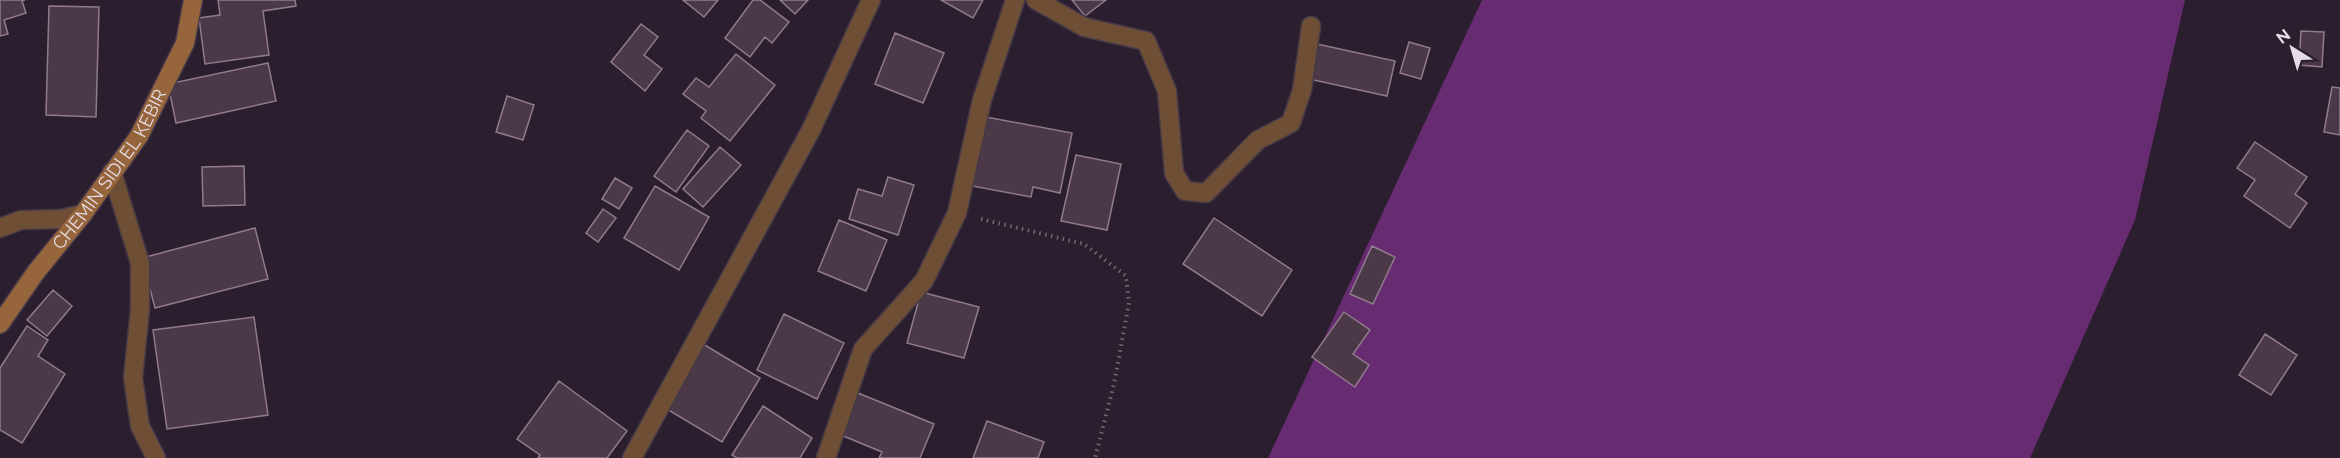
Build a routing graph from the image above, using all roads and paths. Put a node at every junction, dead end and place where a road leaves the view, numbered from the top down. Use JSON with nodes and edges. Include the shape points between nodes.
{"nodes":[{"id":1,"x":193,"y":0,"type":"edge"},
{"id":2,"x":871,"y":0,"type":"edge"},
{"id":3,"x":1015,"y":0,"type":"edge"},
{"id":4,"x":1036,"y":0,"type":"edge"},
{"id":5,"x":1311,"y":26,"type":"dead end"},
{"id":6,"x":112,"y":172,"type":"junction"},
{"id":7,"x":957,"y":213,"type":"junction"},
{"id":8,"x":83,"y":214,"type":"junction"},
{"id":9,"x":0,"y":228,"type":"edge"},
{"id":10,"x":0,"y":324,"type":"edge"},
{"id":11,"x":156,"y":458,"type":"edge"},
{"id":12,"x":632,"y":458,"type":"edge"},
{"id":13,"x":826,"y":458,"type":"edge"},
{"id":14,"x":1095,"y":458,"type":"edge"}],
"edges":[{"from":1,"to":6,"type":"street","name":"CHEMIN SIDI EL KEBIR","via":[[185,43],[139,136]]},
{"from":2,"to":12,"type":"street","via":[[811,130]]},
{"from":3,"to":7,"type":"street","via":[[982,100]]},
{"from":4,"to":5,"type":"street","via":[[1084,27],[1146,40],[1167,91],[1174,173],[1185,191],[1206,193],[1258,140],[1291,123],[1302,90]]},
{"from":6,"to":8,"type":"street","name":"CHEMIN SIDI EL KEBIR"},
{"from":6,"to":11,"type":"street","via":[[140,263],[133,378],[140,426]]},
{"from":7,"to":13,"type":"street","via":[[924,281],[863,349]]},
{"from":7,"to":14,"type":"path","via":[[1084,244],[1126,276],[1129,303]]},
{"from":8,"to":9,"type":"street","via":[[21,220]]},
{"from":8,"to":10,"type":"street","name":"CHEMIN SIDI EL KEBIR"}]}
